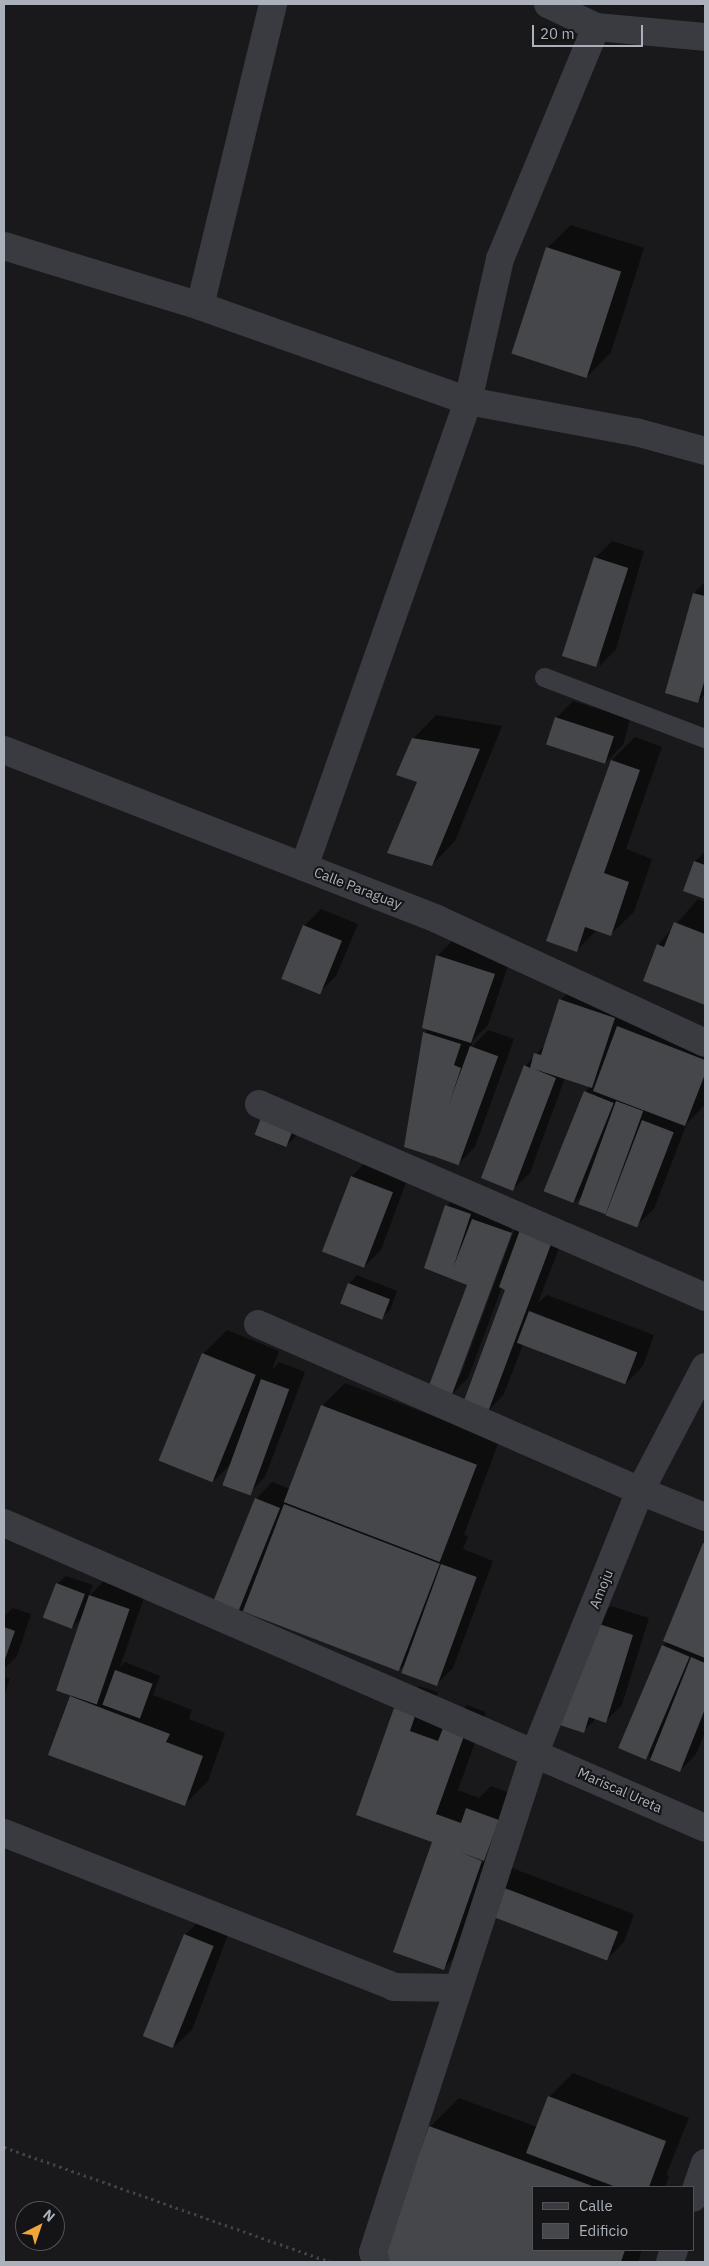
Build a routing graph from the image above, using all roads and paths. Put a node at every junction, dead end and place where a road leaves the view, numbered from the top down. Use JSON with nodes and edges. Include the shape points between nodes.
{"nodes":[{"id":1,"x":273,"y":4,"type":"edge"},
{"id":2,"x":548,"y":4,"type":"edge"},
{"id":3,"x":596,"y":27,"type":"junction"},
{"id":4,"x":705,"y":37,"type":"edge"},
{"id":5,"x":4,"y":246,"type":"edge"},
{"id":6,"x":200,"y":306,"type":"junction"},
{"id":7,"x":468,"y":401,"type":"junction"},
{"id":8,"x":705,"y":450,"type":"edge"},
{"id":9,"x":544,"y":677,"type":"dead end"},
{"id":10,"x":705,"y":738,"type":"edge"},
{"id":11,"x":4,"y":750,"type":"edge"},
{"id":12,"x":304,"y":867,"type":"junction"},
{"id":13,"x":705,"y":1042,"type":"edge"},
{"id":14,"x":259,"y":1104,"type":"dead end"},
{"id":15,"x":705,"y":1296,"type":"edge"},
{"id":16,"x":258,"y":1324,"type":"dead end"},
{"id":17,"x":705,"y":1367,"type":"edge"},
{"id":18,"x":640,"y":1490,"type":"junction"},
{"id":19,"x":705,"y":1517,"type":"edge"},
{"id":20,"x":4,"y":1523,"type":"edge"},
{"id":21,"x":535,"y":1752,"type":"junction"},
{"id":22,"x":705,"y":1828,"type":"edge"},
{"id":23,"x":4,"y":1833,"type":"edge"},
{"id":24,"x":456,"y":1988,"type":"junction"},
{"id":25,"x":4,"y":2147,"type":"edge"},
{"id":26,"x":705,"y":2163,"type":"edge"},
{"id":27,"x":694,"y":2195,"type":"edge"},
{"id":28,"x":331,"y":2262,"type":"edge"},
{"id":29,"x":376,"y":2262,"type":"edge"}],
"edges":[{"from":1,"to":6,"type":"street"},
{"from":2,"to":3,"type":"street"},
{"from":3,"to":4,"type":"street"},
{"from":3,"to":7,"type":"street","via":[[500,259]]},
{"from":5,"to":6,"type":"street"},
{"from":6,"to":7,"type":"street"},
{"from":7,"to":8,"type":"street","via":[[636,432]]},
{"from":7,"to":12,"type":"street"},
{"from":9,"to":10,"type":"lane"},
{"from":11,"to":12,"type":"street","name":"Calle Paraguay"},
{"from":12,"to":13,"type":"street","name":"Calle Paraguay","via":[[437,919]]},
{"from":14,"to":15,"type":"street"},
{"from":16,"to":18,"type":"street"},
{"from":17,"to":18,"type":"street","name":"Amoju"},
{"from":18,"to":19,"type":"street"},
{"from":18,"to":21,"type":"street","name":"Amoju"},
{"from":20,"to":21,"type":"street","name":"Mariscal Ureta"},
{"from":21,"to":22,"type":"street","name":"Mariscal Ureta"},
{"from":21,"to":24,"type":"street","name":"Amoju"},
{"from":23,"to":24,"type":"street","via":[[394,1987]]},
{"from":24,"to":29,"type":"street","name":"Amoju","via":[[373,2252]]},
{"from":25,"to":28,"type":"path"},
{"from":26,"to":27,"type":"street"}]}
